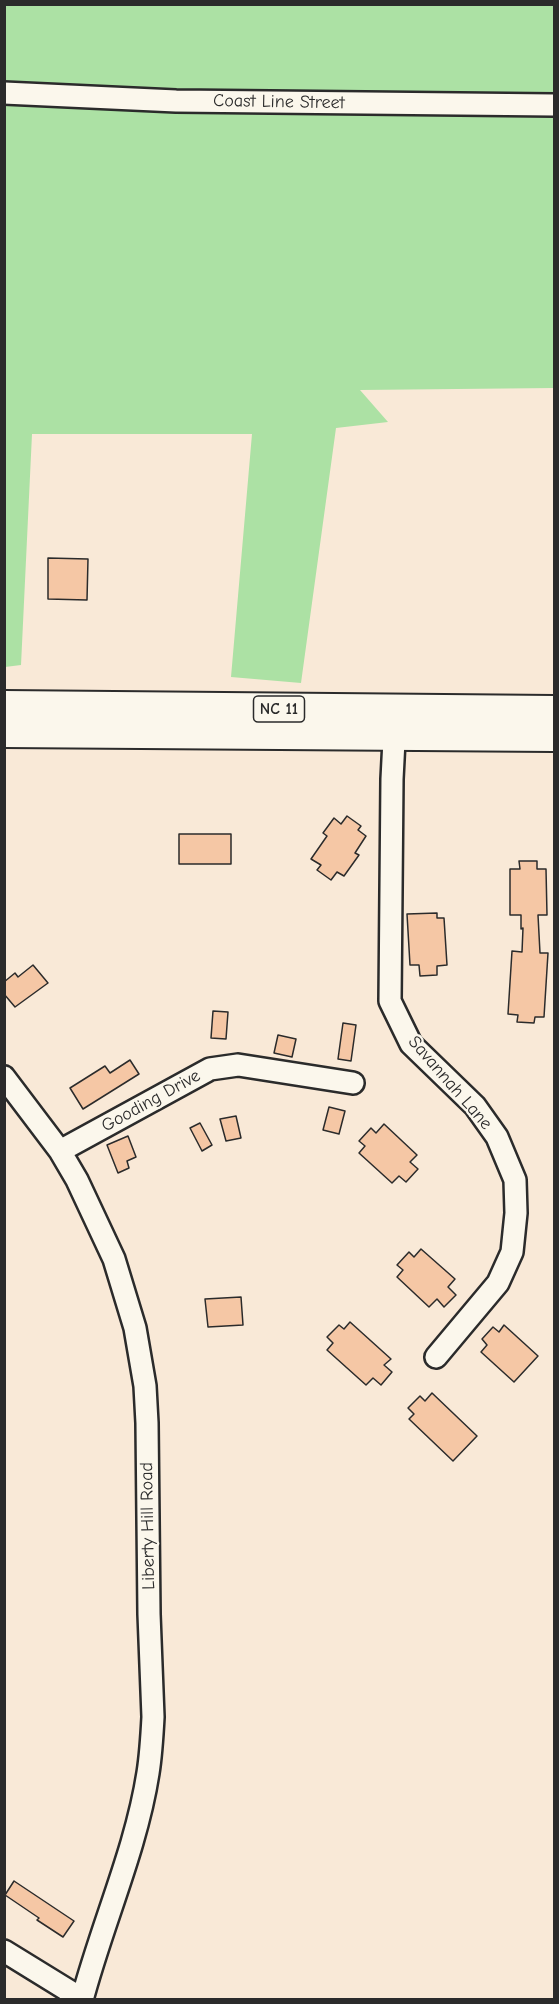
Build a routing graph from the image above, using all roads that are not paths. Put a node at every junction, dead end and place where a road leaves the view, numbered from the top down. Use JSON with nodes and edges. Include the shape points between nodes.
{"nodes":[{"id":1,"x":4,"y":93,"type":"edge"},
{"id":2,"x":555,"y":105,"type":"edge"},
{"id":3,"x":4,"y":706,"type":"edge"},
{"id":4,"x":555,"y":711,"type":"edge"},
{"id":5,"x":395,"y":723,"type":"junction"},
{"id":6,"x":4,"y":732,"type":"edge"},
{"id":7,"x":555,"y":736,"type":"edge"},
{"id":8,"x":4,"y":1077,"type":"edge"},
{"id":9,"x":354,"y":1083,"type":"dead end"},
{"id":10,"x":60,"y":1151,"type":"junction"},
{"id":11,"x":436,"y":1357,"type":"dead end"},
{"id":12,"x":4,"y":1951,"type":"edge"},
{"id":13,"x":82,"y":1999,"type":"edge"}],
"edges":[{"from":1,"to":2,"type":"street","name":"Coast Line Street","via":[[176,101]]},
{"from":3,"to":5,"type":"highway","number":"NC 11"},
{"from":4,"to":5,"type":"highway","number":"NC 11"},
{"from":5,"to":6,"type":"highway","number":"NC 11"},
{"from":5,"to":7,"type":"highway","number":"NC 11"},
{"from":5,"to":11,"type":"street","name":"Savannah Lane","via":[[390,1000],[411,1044],[475,1106],[497,1137],[515,1180],[512,1252],[498,1283]]},
{"from":8,"to":10,"type":"street","name":"Liberty Hill Road"},
{"from":9,"to":10,"type":"street","name":"Gooding Drive","via":[[237,1065],[210,1069]]},
{"from":10,"to":13,"type":"street","name":"Liberty Hill Road","via":[[98,1222],[129,1303],[142,1365],[147,1423],[153,1717],[150,1753],[132,1841]]},
{"from":12,"to":13,"type":"street"}]}
